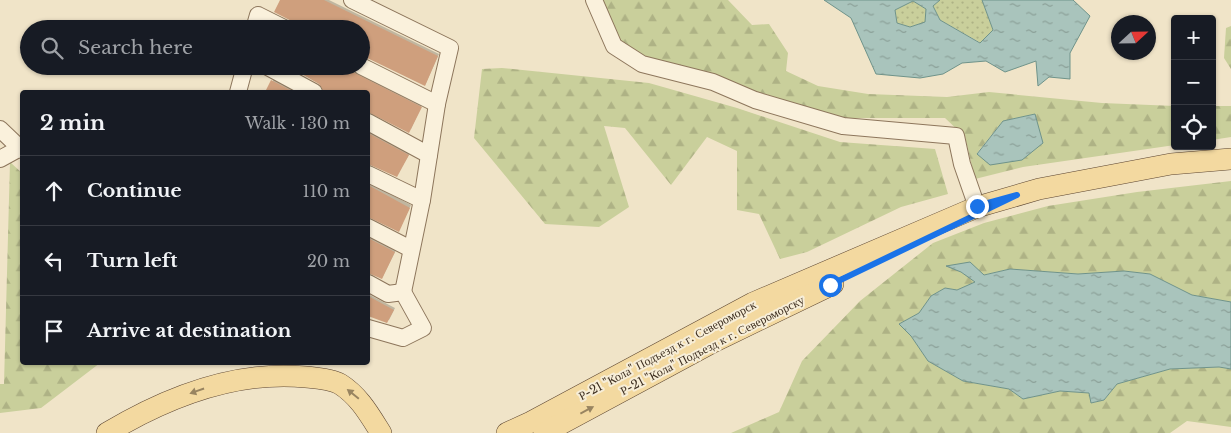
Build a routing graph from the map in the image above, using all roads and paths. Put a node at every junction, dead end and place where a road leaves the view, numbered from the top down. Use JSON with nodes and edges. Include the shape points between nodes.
{"nodes":[{"id":1,"x":352,"y":0,"type":"edge"},
{"id":2,"x":594,"y":0,"type":"edge"},
{"id":3,"x":257,"y":20,"type":"edge"},
{"id":4,"x":268,"y":20,"type":"edge"},
{"id":5,"x":370,"y":70,"type":"edge"},
{"id":6,"x":243,"y":75,"type":"edge"},
{"id":7,"x":283,"y":75,"type":"edge"},
{"id":8,"x":239,"y":90,"type":"edge"},
{"id":9,"x":310,"y":90,"type":"edge"},
{"id":10,"x":437,"y":104,"type":"junction"},
{"id":11,"x":370,"y":123,"type":"edge"},
{"id":12,"x":0,"y":129,"type":"edge"},
{"id":13,"x":20,"y":148,"type":"edge"},
{"id":14,"x":20,"y":149,"type":"edge"},
{"id":15,"x":429,"y":155,"type":"junction"},
{"id":16,"x":0,"y":159,"type":"edge"},
{"id":17,"x":1231,"y":159,"type":"edge"},
{"id":18,"x":370,"y":175,"type":"edge"},
{"id":19,"x":1017,"y":195,"type":"junction"},
{"id":20,"x":422,"y":200,"type":"junction"},
{"id":21,"x":977,"y":206,"type":"junction"},
{"id":22,"x":370,"y":228,"type":"edge"},
{"id":23,"x":411,"y":249,"type":"junction"},
{"id":24,"x":370,"y":284,"type":"edge"},
{"id":25,"x":403,"y":292,"type":"junction"},
{"id":26,"x":370,"y":329,"type":"edge"},
{"id":27,"x":107,"y":433,"type":"edge"},
{"id":28,"x":381,"y":433,"type":"edge"},
{"id":29,"x":507,"y":433,"type":"edge"},
{"id":30,"x":544,"y":433,"type":"edge"}],
"edges":[{"from":1,"to":10,"type":"lane","via":[[450,48]]},
{"from":2,"to":21,"type":"lane","via":[[614,46],[642,64],[714,82],[755,100],[843,126],[956,136]]},
{"from":3,"to":4,"type":"lane","via":[[258,15]]},
{"from":5,"to":10,"type":"lane"},
{"from":6,"to":8,"type":"lane"},
{"from":7,"to":9,"type":"lane"},
{"from":10,"to":15,"type":"lane"},
{"from":11,"to":15,"type":"lane"},
{"from":12,"to":13,"type":"lane"},
{"from":14,"to":16,"type":"lane"},
{"from":15,"to":20,"type":"lane"},
{"from":17,"to":19,"type":"main road","name":"Р-21 \"Кола\" Подъезд к г. Североморск","via":[[1171,164]]},
{"from":18,"to":20,"type":"lane"},
{"from":19,"to":21,"type":"main road","name":"Р-21 \"Кола\" Подъезд к г. Североморск"},
{"from":30,"to":19,"type":"main road","name":"Р-21 \"Кола\" Подъезд к г. Североморску","one_way":true,"via":[[713,342]]},
{"from":20,"to":23,"type":"lane"},
{"from":21,"to":29,"type":"main road","name":"Р-21 \"Кола\" Подъезд к г. Североморск","via":[[753,303]]},
{"from":22,"to":23,"type":"lane"},
{"from":23,"to":25,"type":"lane"},
{"from":24,"to":25,"type":"lane","via":[[388,294]]},
{"from":25,"to":26,"type":"lane","via":[[423,328],[403,338]]},
{"from":28,"to":27,"type":"main road","one_way":true,"via":[[362,402],[338,383],[282,374],[218,384],[161,404]]}]}
